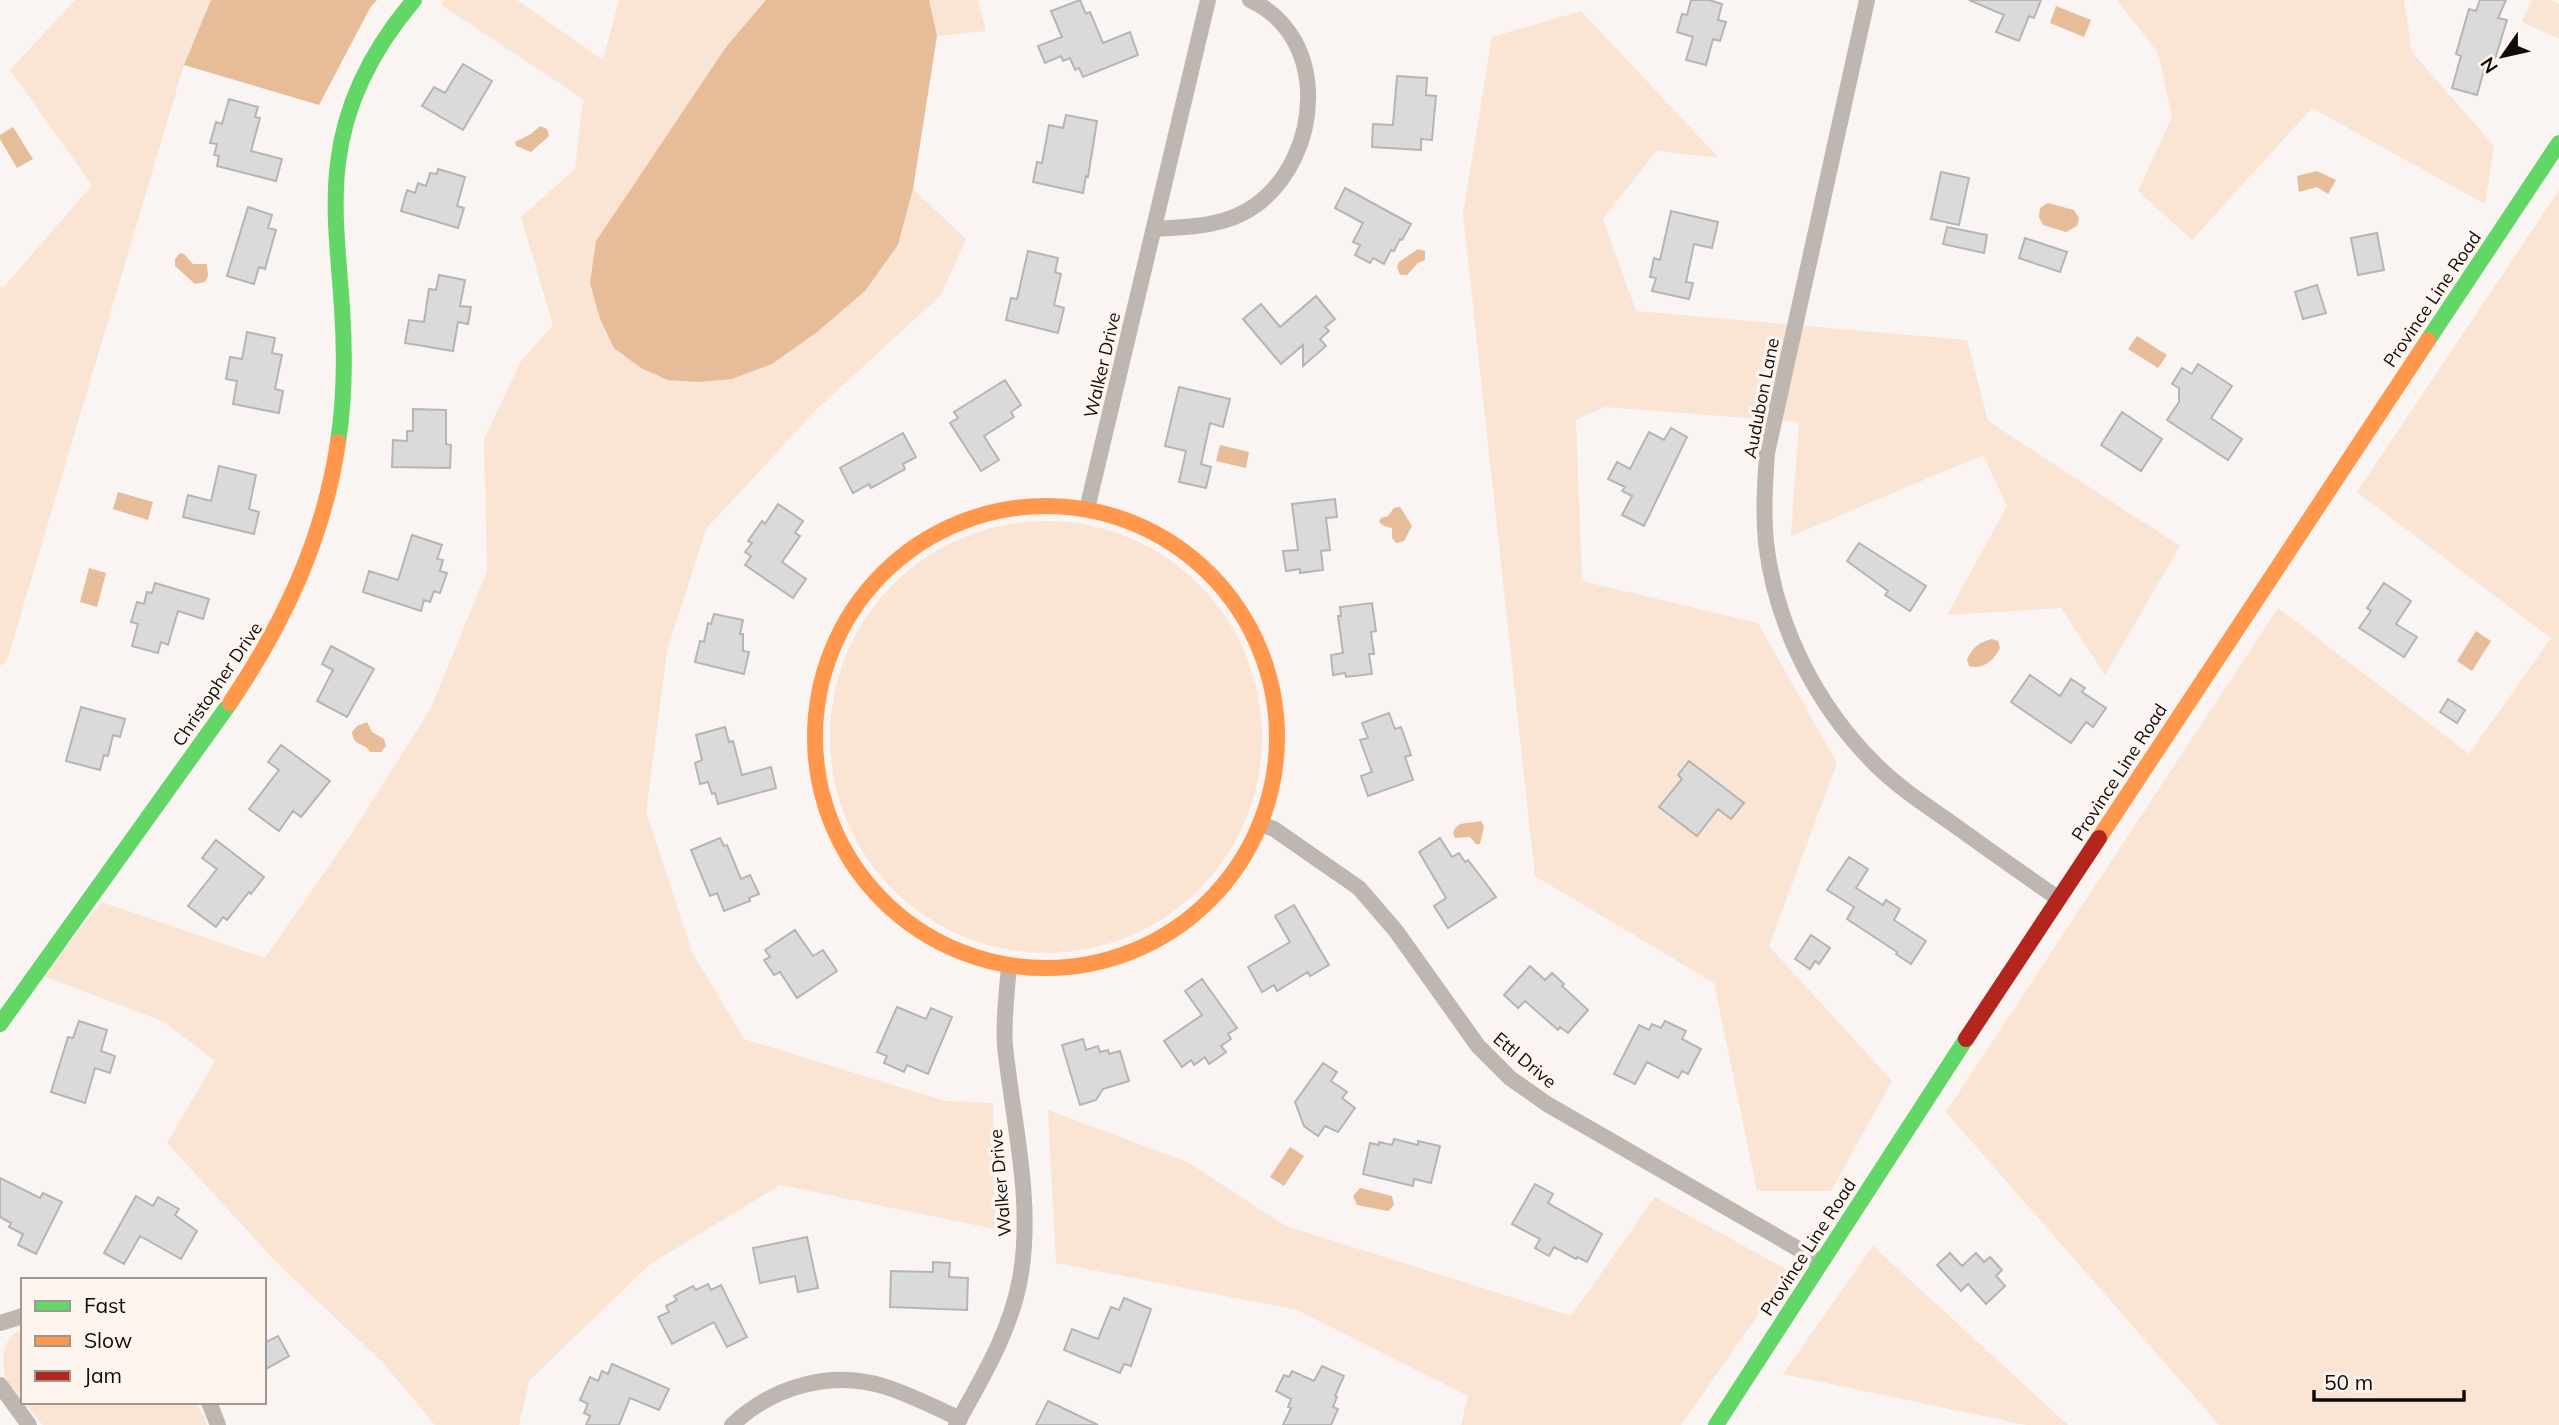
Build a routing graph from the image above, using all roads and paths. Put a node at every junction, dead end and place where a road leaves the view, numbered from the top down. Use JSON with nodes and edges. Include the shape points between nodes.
{"nodes":[{"id":1,"x":414,"y":0,"type":"edge"},
{"id":2,"x":1208,"y":0,"type":"edge"},
{"id":3,"x":1250,"y":0,"type":"edge"},
{"id":4,"x":1867,"y":0,"type":"edge"},
{"id":5,"x":2559,"y":144,"type":"edge"},
{"id":6,"x":1154,"y":229,"type":"junction"},
{"id":7,"x":1087,"y":509,"type":"junction"},
{"id":8,"x":1260,"y":824,"type":"junction"},
{"id":9,"x":2059,"y":899,"type":"junction"},
{"id":10,"x":1009,"y":966,"type":"junction"},
{"id":11,"x":0,"y":1024,"type":"edge"},
{"id":12,"x":1821,"y":1262,"type":"junction"},
{"id":13,"x":21,"y":1317,"type":"edge"},
{"id":14,"x":0,"y":1322,"type":"edge"},
{"id":15,"x":0,"y":1385,"type":"edge"},
{"id":16,"x":210,"y":1404,"type":"edge"},
{"id":17,"x":958,"y":1422,"type":"edge"},
{"id":18,"x":29,"y":1425,"type":"edge"},
{"id":19,"x":218,"y":1425,"type":"edge"},
{"id":20,"x":732,"y":1425,"type":"edge"},
{"id":21,"x":1716,"y":1425,"type":"edge"}],
"edges":[{"from":1,"to":11,"type":"street","name":"Christopher Drive","via":[[366,72],[342,145],[336,186],[345,349],[343,401],[326,502],[308,560],[288,608],[245,683]]},
{"from":2,"to":6,"type":"street","name":"Walker Drive"},
{"from":3,"to":6,"type":"street","via":[[1277,17],[1302,56],[1309,109],[1303,137],[1292,162],[1256,205],[1211,225]]},
{"from":4,"to":9,"type":"street","name":"Audubon Lane","via":[[1767,453],[1764,509],[1773,581],[1803,666],[1857,744],[1904,789]]},
{"from":5,"to":9,"type":"street","name":"Province Line Road"},
{"from":6,"to":7,"type":"street","name":"Walker Drive"},
{"from":7,"to":8,"type":"street","via":[[1151,530],[1178,546],[1204,567],[1246,621],[1266,667],[1276,713],[1272,782]]},
{"from":7,"to":10,"type":"street","via":[[1054,505],[1007,509],[951,526],[920,544],[866,593],[830,656],[821,687],[816,755],[822,791],[831,822],[863,878],[912,926],[944,945]]},
{"from":8,"to":10,"type":"street","via":[[1227,880],[1202,907],[1149,944],[1088,965],[1056,969]]},
{"from":8,"to":12,"type":"street","name":"Ettl Drive","via":[[1359,888],[1396,931],[1478,1046],[1510,1077],[1546,1104]]},
{"from":9,"to":12,"type":"street","name":"Province Line Road"},
{"from":10,"to":17,"type":"street","name":"Walker Drive","via":[[1005,1042],[1025,1239],[1010,1319]]},
{"from":12,"to":21,"type":"street","name":"Province Line Road"},
{"from":13,"to":14,"type":"street"},
{"from":15,"to":18,"type":"street"},
{"from":16,"to":19,"type":"street"},
{"from":17,"to":20,"type":"street","via":[[883,1386],[854,1380],[795,1387],[770,1397]]}]}
